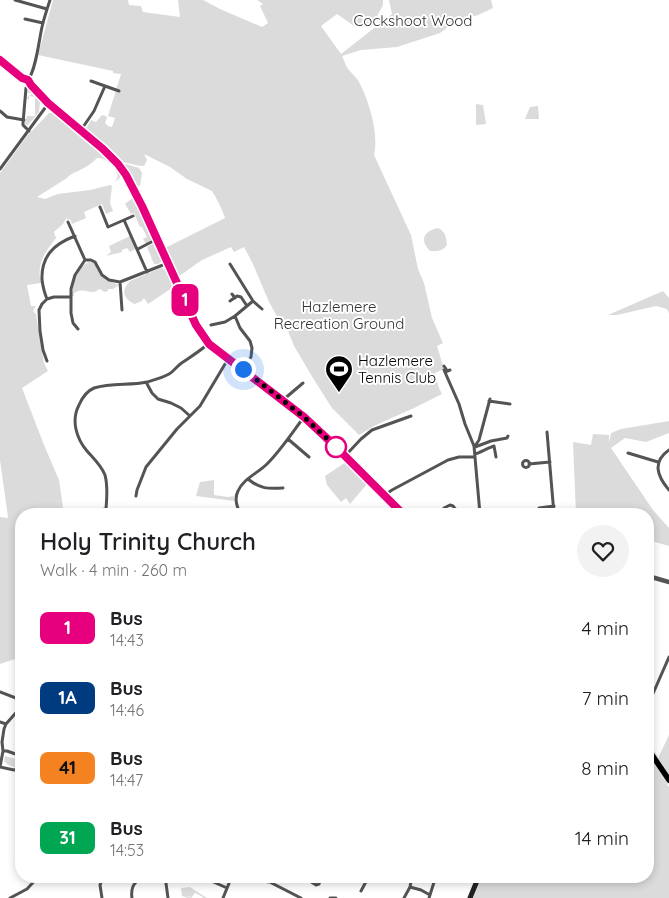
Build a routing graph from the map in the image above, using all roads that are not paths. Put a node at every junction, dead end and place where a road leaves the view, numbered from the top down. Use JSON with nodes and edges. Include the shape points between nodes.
{"nodes":[{"id":1,"x":15,"y":0,"type":"edge"},
{"id":2,"x":50,"y":0,"type":"edge"},
{"id":3,"x":47,"y":9,"type":"junction"},
{"id":4,"x":25,"y":20,"type":"dead end"},
{"id":5,"x":43,"y":23,"type":"junction"},
{"id":6,"x":0,"y":60,"type":"edge"},
{"id":7,"x":28,"y":80,"type":"junction"},
{"id":8,"x":91,"y":81,"type":"dead end"},
{"id":9,"x":105,"y":86,"type":"junction"},
{"id":10,"x":26,"y":88,"type":"dead end"},
{"id":11,"x":120,"y":91,"type":"dead end"},
{"id":12,"x":48,"y":103,"type":"junction"},
{"id":13,"x":0,"y":111,"type":"edge"},
{"id":14,"x":24,"y":120,"type":"junction"},
{"id":15,"x":28,"y":130,"type":"junction"},
{"id":16,"x":81,"y":130,"type":"junction"},
{"id":17,"x":0,"y":161,"type":"edge"},
{"id":18,"x":4,"y":163,"type":"junction"},
{"id":19,"x":0,"y":169,"type":"edge"},
{"id":20,"x":100,"y":207,"type":"dead end"},
{"id":21,"x":133,"y":216,"type":"dead end"},
{"id":22,"x":124,"y":220,"type":"junction"},
{"id":23,"x":68,"y":222,"type":"dead end"},
{"id":24,"x":74,"y":236,"type":"junction"},
{"id":25,"x":157,"y":239,"type":"junction"},
{"id":26,"x":138,"y":249,"type":"junction"},
{"id":27,"x":85,"y":260,"type":"junction"},
{"id":28,"x":168,"y":263,"type":"junction"},
{"id":29,"x":230,"y":264,"type":"dead end"},
{"id":30,"x":147,"y":272,"type":"junction"},
{"id":31,"x":120,"y":282,"type":"junction"},
{"id":32,"x":232,"y":294,"type":"dead end"},
{"id":33,"x":70,"y":297,"type":"junction"},
{"id":34,"x":47,"y":298,"type":"junction"},
{"id":35,"x":235,"y":298,"type":"junction"},
{"id":36,"x":230,"y":301,"type":"dead end"},
{"id":37,"x":253,"y":301,"type":"junction"},
{"id":38,"x":248,"y":306,"type":"junction"},
{"id":39,"x":262,"y":309,"type":"dead end"},
{"id":40,"x":122,"y":310,"type":"dead end"},
{"id":41,"x":235,"y":316,"type":"junction"},
{"id":42,"x":211,"y":325,"type":"dead end"},
{"id":43,"x":78,"y":329,"type":"dead end"},
{"id":44,"x":209,"y":344,"type":"junction"},
{"id":45,"x":229,"y":359,"type":"junction"},
{"id":46,"x":46,"y":361,"type":"dead end"},
{"id":47,"x":444,"y":366,"type":"dead end"},
{"id":48,"x":243,"y":369,"type":"junction"},
{"id":49,"x":450,"y":370,"type":"dead end"},
{"id":50,"x":445,"y":372,"type":"junction"},
{"id":51,"x":146,"y":382,"type":"junction"},
{"id":52,"x":303,"y":383,"type":"dead end"},
{"id":53,"x":283,"y":400,"type":"junction"},
{"id":54,"x":510,"y":404,"type":"dead end"},
{"id":55,"x":190,"y":416,"type":"junction"},
{"id":56,"x":411,"y":416,"type":"dead end"},
{"id":57,"x":304,"y":417,"type":"junction"},
{"id":58,"x":548,"y":432,"type":"dead end"},
{"id":59,"x":508,"y":436,"type":"dead end"},
{"id":60,"x":288,"y":440,"type":"junction"},
{"id":61,"x":474,"y":447,"type":"junction"},
{"id":62,"x":669,"y":450,"type":"edge"},
{"id":63,"x":628,"y":452,"type":"dead end"},
{"id":64,"x":345,"y":456,"type":"junction"},
{"id":65,"x":475,"y":456,"type":"junction"},
{"id":66,"x":309,"y":457,"type":"dead end"},
{"id":67,"x":496,"y":457,"type":"dead end"},
{"id":68,"x":550,"y":462,"type":"junction"},
{"id":69,"x":658,"y":462,"type":"junction"},
{"id":70,"x":529,"y":464,"type":"dead end"},
{"id":71,"x":248,"y":479,"type":"junction"},
{"id":72,"x":283,"y":488,"type":"dead end"},
{"id":73,"x":669,"y":490,"type":"edge"},
{"id":74,"x":384,"y":495,"type":"junction"},
{"id":75,"x":136,"y":496,"type":"dead end"},
{"id":76,"x":554,"y":506,"type":"joint"},
{"id":77,"x":106,"y":508,"type":"edge"},
{"id":78,"x":238,"y":508,"type":"edge"},
{"id":79,"x":397,"y":508,"type":"edge"},
{"id":80,"x":444,"y":508,"type":"dead end"},
{"id":81,"x":454,"y":508,"type":"edge"},
{"id":82,"x":479,"y":508,"type":"edge"},
{"id":83,"x":539,"y":508,"type":"edge"},
{"id":84,"x":654,"y":578,"type":"edge"},
{"id":85,"x":669,"y":582,"type":"edge"},
{"id":86,"x":669,"y":656,"type":"edge"},
{"id":87,"x":654,"y":691,"type":"edge"},
{"id":88,"x":0,"y":692,"type":"edge"},
{"id":89,"x":15,"y":698,"type":"edge"},
{"id":90,"x":15,"y":714,"type":"edge"},
{"id":91,"x":0,"y":722,"type":"edge"},
{"id":92,"x":6,"y":724,"type":"junction"},
{"id":93,"x":3,"y":751,"type":"junction"},
{"id":94,"x":15,"y":754,"type":"edge"},
{"id":95,"x":654,"y":758,"type":"edge"},
{"id":96,"x":0,"y":767,"type":"edge"},
{"id":97,"x":15,"y":770,"type":"edge"},
{"id":98,"x":669,"y":780,"type":"edge"},
{"id":99,"x":33,"y":883,"type":"edge"},
{"id":100,"x":101,"y":883,"type":"edge"},
{"id":101,"x":135,"y":883,"type":"edge"},
{"id":102,"x":166,"y":883,"type":"edge"},
{"id":103,"x":216,"y":883,"type":"edge"},
{"id":104,"x":229,"y":883,"type":"edge"},
{"id":105,"x":270,"y":883,"type":"edge"},
{"id":106,"x":365,"y":883,"type":"edge"},
{"id":107,"x":411,"y":883,"type":"edge"},
{"id":108,"x":434,"y":883,"type":"edge"},
{"id":109,"x":476,"y":883,"type":"edge"},
{"id":110,"x":410,"y":887,"type":"junction"},
{"id":111,"x":227,"y":888,"type":"junction"},
{"id":112,"x":361,"y":891,"type":"dead end"},
{"id":113,"x":430,"y":897,"type":"edge"},
{"id":114,"x":10,"y":898,"type":"edge"},
{"id":115,"x":102,"y":898,"type":"edge"},
{"id":116,"x":132,"y":898,"type":"edge"},
{"id":117,"x":168,"y":898,"type":"edge"},
{"id":118,"x":223,"y":898,"type":"edge"},
{"id":119,"x":302,"y":898,"type":"edge"},
{"id":120,"x":330,"y":898,"type":"edge"},
{"id":121,"x":336,"y":898,"type":"edge"},
{"id":122,"x":404,"y":898,"type":"edge"},
{"id":123,"x":470,"y":898,"type":"edge"}],
"edges":[{"from":1,"to":3,"type":"street"},
{"from":2,"to":3,"type":"street"},
{"from":3,"to":5,"type":"street"},
{"from":4,"to":5,"type":"street"},
{"from":5,"to":7,"type":"street"},
{"from":6,"to":7,"type":"main road"},
{"from":7,"to":12,"type":"main road"},
{"from":8,"to":9,"type":"street"},
{"from":9,"to":11,"type":"street"},
{"from":9,"to":16,"type":"street","via":[[92,116]]},
{"from":10,"to":14,"type":"street"},
{"from":12,"to":15,"type":"street"},
{"from":12,"to":16,"type":"main road"},
{"from":13,"to":14,"type":"street","via":[[7,117]]},
{"from":14,"to":15,"type":"street","via":[[23,126]]},
{"from":15,"to":18,"type":"street"},
{"from":16,"to":25,"type":"main road","via":[[126,175]]},
{"from":17,"to":18,"type":"street"},
{"from":18,"to":19,"type":"street"},
{"from":20,"to":22,"type":"street","via":[[108,226]]},
{"from":21,"to":22,"type":"street"},
{"from":22,"to":26,"type":"street"},
{"from":23,"to":24,"type":"street"},
{"from":24,"to":27,"type":"street"},
{"from":24,"to":34,"type":"street","via":[[58,244],[43,264],[43,287]]},
{"from":25,"to":26,"type":"street"},
{"from":25,"to":28,"type":"main road"},
{"from":26,"to":30,"type":"street"},
{"from":27,"to":31,"type":"street","via":[[96,262],[102,275],[109,280]]},
{"from":27,"to":33,"type":"street","via":[[74,275]]},
{"from":28,"to":30,"type":"street"},
{"from":28,"to":44,"type":"main road","via":[[196,325]]},
{"from":29,"to":37,"type":"street"},
{"from":30,"to":31,"type":"street"},
{"from":31,"to":40,"type":"street"},
{"from":32,"to":35,"type":"street"},
{"from":33,"to":34,"type":"street"},
{"from":33,"to":43,"type":"street","via":[[73,323]]},
{"from":34,"to":46,"type":"street","via":[[39,310]]},
{"from":35,"to":36,"type":"street"},
{"from":35,"to":38,"type":"street","via":[[241,297]]},
{"from":37,"to":38,"type":"street"},
{"from":37,"to":39,"type":"street"},
{"from":38,"to":41,"type":"street"},
{"from":41,"to":42,"type":"street"},
{"from":41,"to":48,"type":"street","via":[[252,348],[251,357]]},
{"from":44,"to":45,"type":"main road"},
{"from":44,"to":51,"type":"street","via":[[169,374]]},
{"from":45,"to":48,"type":"main road"},
{"from":45,"to":55,"type":"street","via":[[200,406]]},
{"from":47,"to":50,"type":"street"},
{"from":48,"to":53,"type":"main road"},
{"from":49,"to":50,"type":"street"},
{"from":50,"to":61,"type":"street"},
{"from":51,"to":55,"type":"street","via":[[158,399],[171,402]]},
{"from":51,"to":77,"type":"street","via":[[104,385],[90,390],[77,409],[74,421],[77,433],[104,473]]},
{"from":52,"to":53,"type":"street"},
{"from":53,"to":57,"type":"main road"},
{"from":54,"to":61,"type":"street","via":[[490,400]]},
{"from":55,"to":75,"type":"street","via":[[146,467]]},
{"from":56,"to":64,"type":"street","via":[[372,430]]},
{"from":57,"to":60,"type":"street"},
{"from":57,"to":64,"type":"main road"},
{"from":58,"to":68,"type":"street"},
{"from":59,"to":61,"type":"street","via":[[501,441]]},
{"from":60,"to":66,"type":"street"},
{"from":60,"to":71,"type":"street","via":[[266,465]]},
{"from":61,"to":65,"type":"street"},
{"from":62,"to":69,"type":"street"},
{"from":63,"to":69,"type":"street"},
{"from":64,"to":74,"type":"main road"},
{"from":65,"to":67,"type":"street","via":[[494,446]]},
{"from":65,"to":74,"type":"street","via":[[448,460]]},
{"from":65,"to":82,"type":"street"},
{"from":68,"to":70,"type":"street"},
{"from":68,"to":76,"type":"street"},
{"from":69,"to":73,"type":"street","via":[[658,472]]},
{"from":71,"to":72,"type":"street","via":[[263,488]]},
{"from":71,"to":78,"type":"street","via":[[237,492]]},
{"from":74,"to":79,"type":"main road"},
{"from":76,"to":83,"type":"street"},
{"from":80,"to":81,"type":"street","via":[[450,505]]},
{"from":84,"to":85,"type":"street"},
{"from":86,"to":87,"type":"street"},
{"from":88,"to":89,"type":"street"},
{"from":90,"to":92,"type":"street"},
{"from":91,"to":92,"type":"street"},
{"from":92,"to":93,"type":"street"},
{"from":93,"to":94,"type":"street"},
{"from":93,"to":96,"type":"street"},
{"from":95,"to":98,"type":"main road"},
{"from":96,"to":97,"type":"street"},
{"from":99,"to":114,"type":"street"},
{"from":100,"to":115,"type":"street"},
{"from":101,"to":116,"type":"street"},
{"from":102,"to":117,"type":"street"},
{"from":103,"to":111,"type":"street"},
{"from":104,"to":111,"type":"street"},
{"from":105,"to":119,"type":"street"},
{"from":106,"to":112,"type":"street"},
{"from":107,"to":110,"type":"street"},
{"from":108,"to":113,"type":"street"},
{"from":109,"to":123,"type":"main road"},
{"from":110,"to":113,"type":"street"},
{"from":110,"to":122,"type":"street"},
{"from":111,"to":118,"type":"street"},
{"from":120,"to":121,"type":"street"}]}
